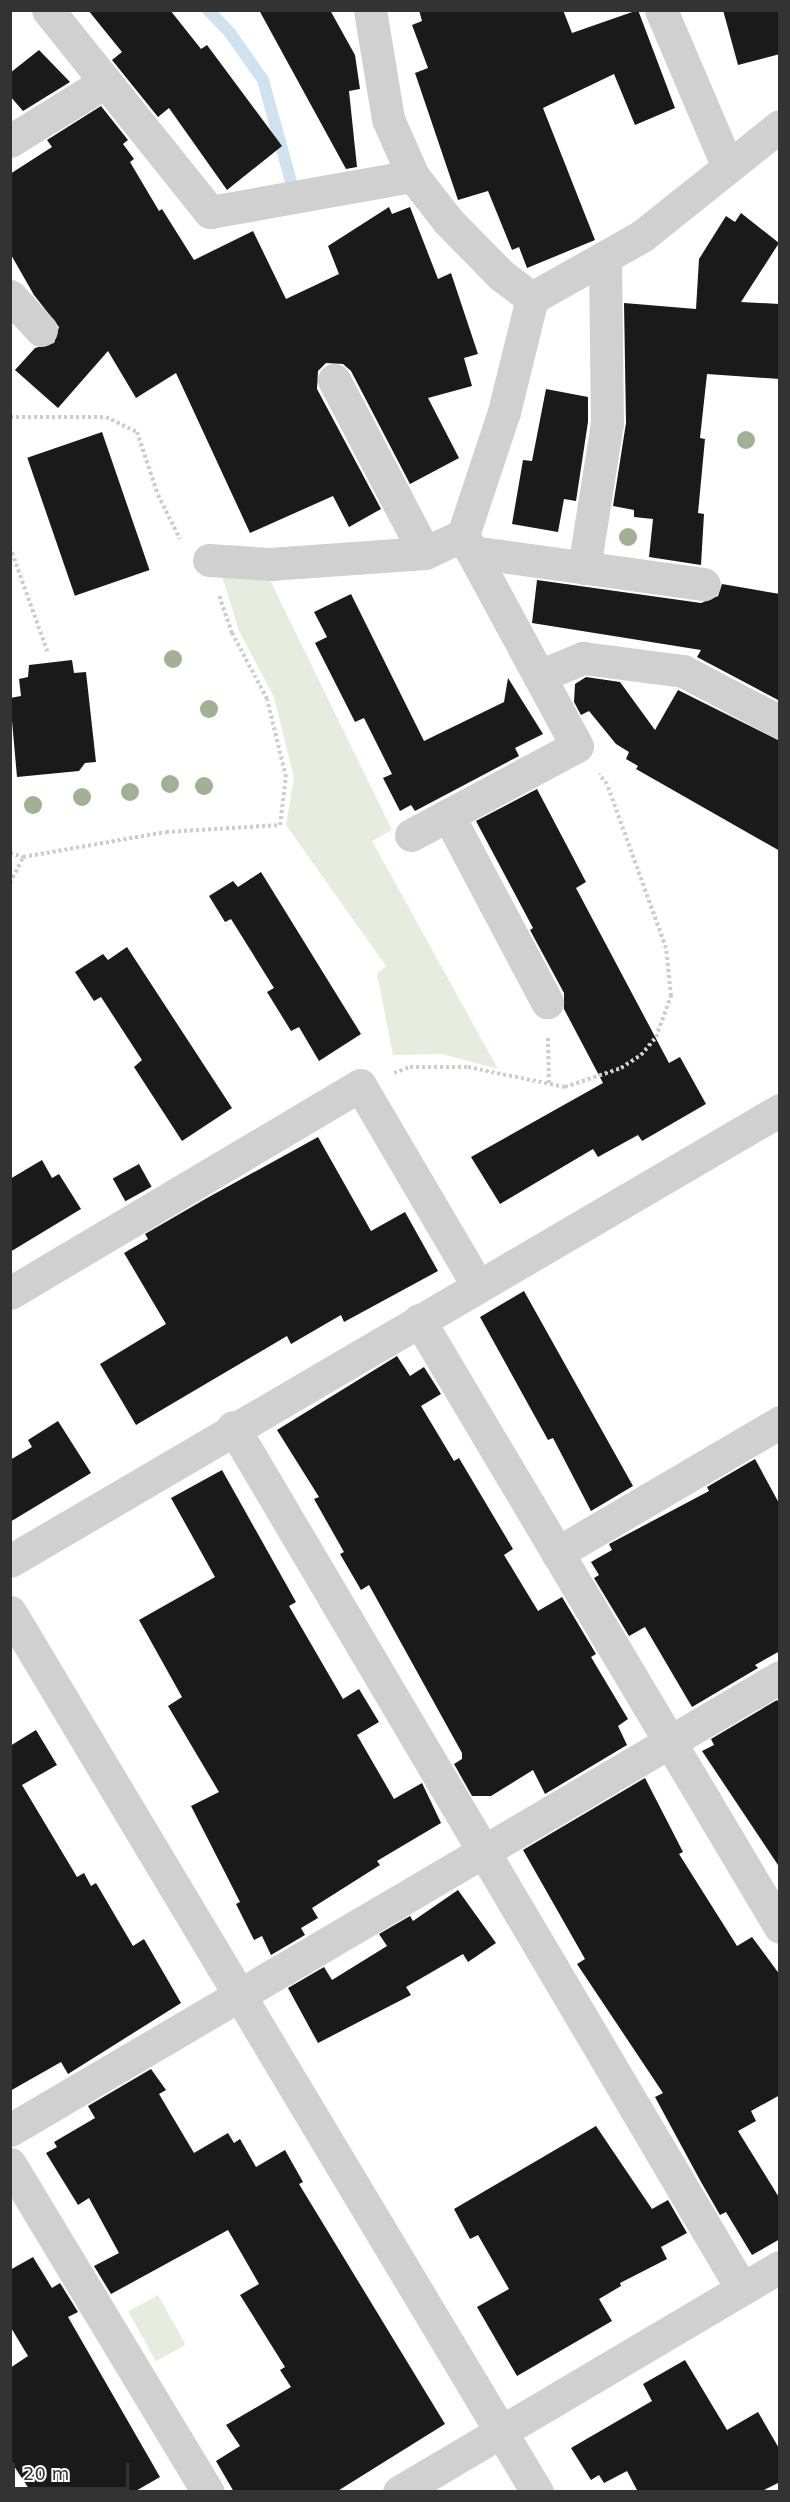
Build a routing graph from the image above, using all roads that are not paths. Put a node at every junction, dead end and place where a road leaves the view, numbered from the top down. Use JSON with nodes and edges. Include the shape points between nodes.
{"nodes":[{"id":1,"x":48,"y":10,"type":"edge"},
{"id":2,"x":370,"y":10,"type":"edge"},
{"id":3,"x":661,"y":10,"type":"edge"},
{"id":4,"x":105,"y":81,"type":"junction"},
{"id":5,"x":780,"y":126,"type":"edge"},
{"id":6,"x":10,"y":141,"type":"edge"},
{"id":7,"x":728,"y":167,"type":"junction"},
{"id":8,"x":413,"y":176,"type":"junction"},
{"id":9,"x":605,"y":257,"type":"junction"},
{"id":10,"x":10,"y":296,"type":"edge"},
{"id":11,"x":532,"y":298,"type":"junction"},
{"id":12,"x":41,"y":330,"type":"dead end"},
{"id":13,"x":334,"y":380,"type":"dead end"},
{"id":14,"x":467,"y":544,"type":"junction"},
{"id":15,"x":425,"y":553,"type":"junction"},
{"id":16,"x":584,"y":568,"type":"junction"},
{"id":17,"x":212,"y":573,"type":"road end"},
{"id":18,"x":704,"y":584,"type":"dead end"},
{"id":19,"x":539,"y":676,"type":"junction"},
{"id":20,"x":780,"y":722,"type":"edge"},
{"id":21,"x":448,"y":815,"type":"junction"},
{"id":22,"x":411,"y":835,"type":"dead end"},
{"id":23,"x":547,"y":1002,"type":"road end"},
{"id":24,"x":780,"y":1110,"type":"edge"},
{"id":25,"x":478,"y":1286,"type":"junction"},
{"id":26,"x":10,"y":1293,"type":"edge"},
{"id":27,"x":419,"y":1320,"type":"junction"},
{"id":28,"x":780,"y":1422,"type":"edge"},
{"id":29,"x":233,"y":1427,"type":"junction"},
{"id":30,"x":557,"y":1553,"type":"junction"},
{"id":31,"x":10,"y":1561,"type":"edge"},
{"id":32,"x":10,"y":1612,"type":"edge"},
{"id":33,"x":780,"y":1677,"type":"edge"},
{"id":34,"x":669,"y":1742,"type":"junction"},
{"id":35,"x":484,"y":1851,"type":"junction"},
{"id":36,"x":780,"y":1927,"type":"edge"},
{"id":37,"x":238,"y":1996,"type":"junction"},
{"id":38,"x":10,"y":2130,"type":"edge"},
{"id":39,"x":10,"y":2164,"type":"edge"},
{"id":40,"x":780,"y":2267,"type":"edge"},
{"id":41,"x":742,"y":2289,"type":"junction"},
{"id":42,"x":501,"y":2432,"type":"junction"},
{"id":43,"x":208,"y":2492,"type":"edge"},
{"id":44,"x":399,"y":2492,"type":"edge"},
{"id":45,"x":537,"y":2492,"type":"edge"}],
"edges":[{"from":1,"to":4,"type":"street"},
{"from":2,"to":8,"type":"street","via":[[388,119]]},
{"from":3,"to":7,"type":"street"},
{"from":4,"to":6,"type":"street"},
{"from":4,"to":8,"type":"street","via":[[210,212]]},
{"from":5,"to":7,"type":"street"},
{"from":7,"to":9,"type":"street","via":[[642,236]]},
{"from":8,"to":11,"type":"street","via":[[448,221],[501,275]]},
{"from":9,"to":11,"type":"street"},
{"from":9,"to":16,"type":"street","via":[[607,423]]},
{"from":10,"to":12,"type":"street"},
{"from":11,"to":14,"type":"street"},
{"from":13,"to":15,"type":"street"},
{"from":14,"to":15,"type":"street"},
{"from":14,"to":16,"type":"street"},
{"from":14,"to":19,"type":"street"},
{"from":15,"to":17,"type":"street","via":[[270,564]]},
{"from":16,"to":18,"type":"street"},
{"from":19,"to":20,"type":"street","via":[[583,658],[683,671]]},
{"from":19,"to":21,"type":"street","via":[[577,746]]},
{"from":21,"to":22,"type":"street"},
{"from":21,"to":23,"type":"street"},
{"from":24,"to":25,"type":"street"},
{"from":25,"to":26,"type":"street","via":[[360,1085]]},
{"from":25,"to":27,"type":"street"},
{"from":27,"to":29,"type":"street"},
{"from":27,"to":30,"type":"street"},
{"from":28,"to":30,"type":"street"},
{"from":29,"to":31,"type":"street"},
{"from":29,"to":35,"type":"street"},
{"from":30,"to":34,"type":"street"},
{"from":32,"to":37,"type":"street"},
{"from":33,"to":34,"type":"street"},
{"from":34,"to":35,"type":"street"},
{"from":34,"to":36,"type":"street"},
{"from":35,"to":37,"type":"street"},
{"from":35,"to":41,"type":"street"},
{"from":37,"to":38,"type":"street"},
{"from":37,"to":42,"type":"street"},
{"from":39,"to":43,"type":"street"},
{"from":40,"to":41,"type":"street"},
{"from":41,"to":42,"type":"street"},
{"from":42,"to":44,"type":"street"},
{"from":42,"to":45,"type":"street"}]}
